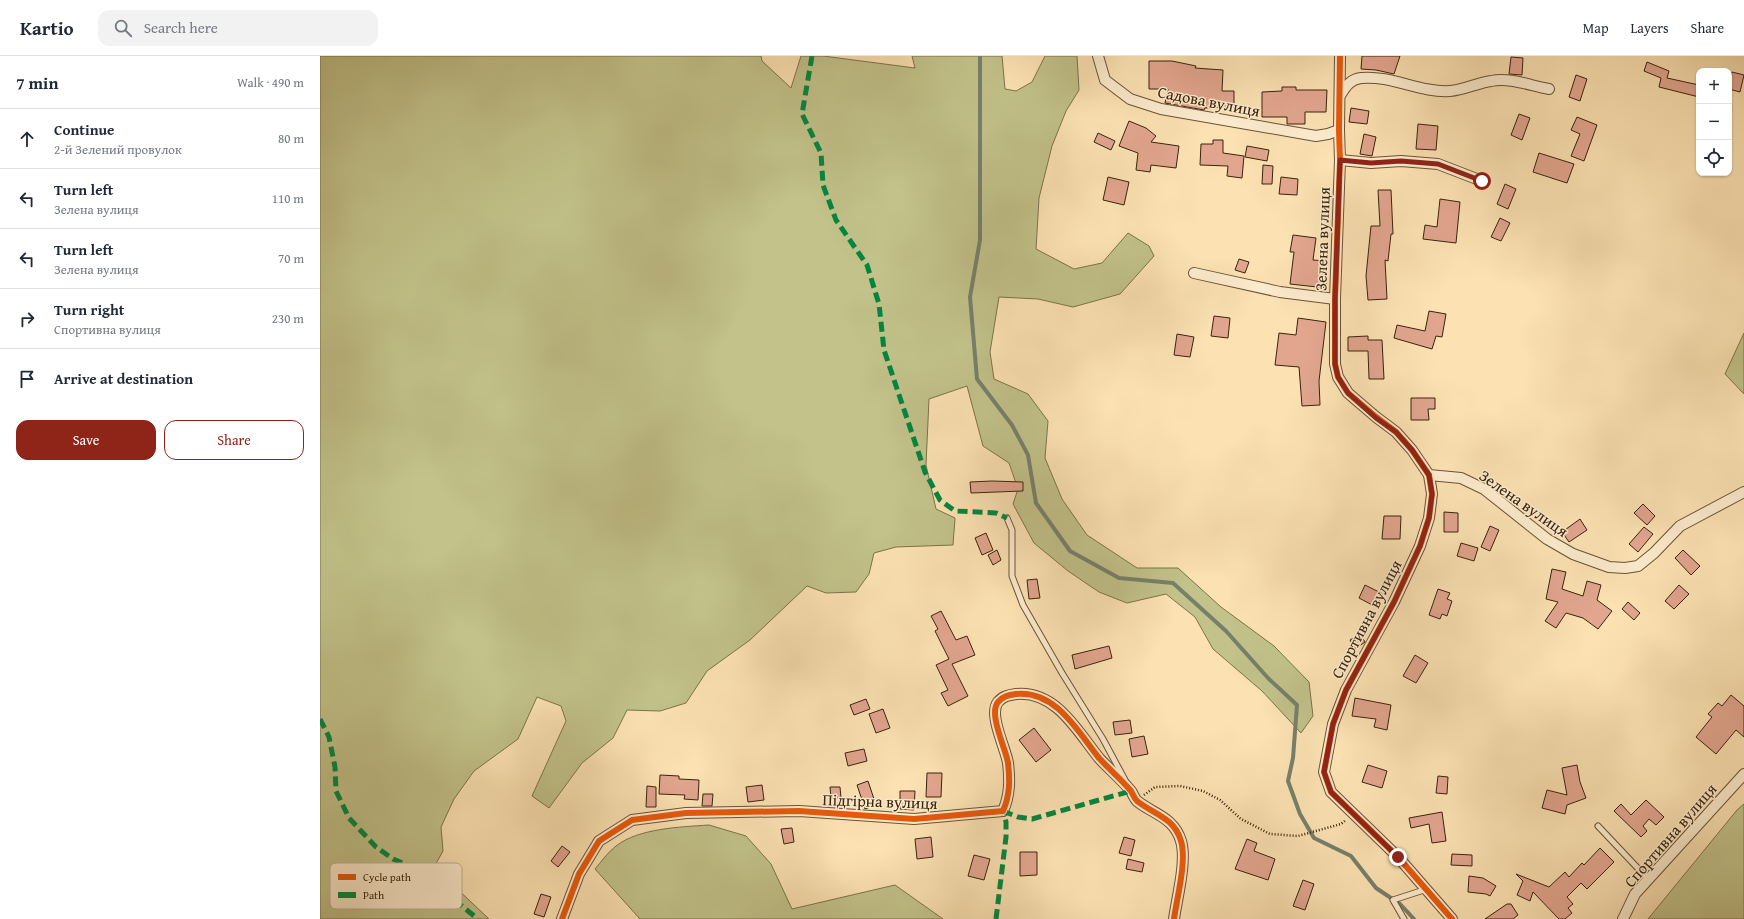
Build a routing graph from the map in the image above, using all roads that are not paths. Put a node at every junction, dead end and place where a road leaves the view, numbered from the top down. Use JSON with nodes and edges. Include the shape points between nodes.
{"nodes":[{"id":1,"x":1098,"y":56,"type":"edge"},
{"id":2,"x":1340,"y":56,"type":"edge"},
{"id":3,"x":1549,"y":89,"type":"dead end"},
{"id":4,"x":1341,"y":94,"type":"junction"},
{"id":5,"x":1339,"y":130,"type":"junction"},
{"id":6,"x":1340,"y":160,"type":"junction"},
{"id":7,"x":1482,"y":181,"type":"dead end"},
{"id":8,"x":1194,"y":273,"type":"dead end"},
{"id":9,"x":1335,"y":299,"type":"junction"},
{"id":10,"x":1429,"y":475,"type":"junction"},
{"id":11,"x":1744,"y":492,"type":"edge"},
{"id":12,"x":1007,"y":518,"type":"dead end"},
{"id":13,"x":1744,"y":774,"type":"edge"},
{"id":14,"x":1134,"y":796,"type":"junction"},
{"id":15,"x":1598,"y":826,"type":"dead end"},
{"id":16,"x":1648,"y":879,"type":"junction"},
{"id":17,"x":1428,"y":889,"type":"junction"},
{"id":18,"x":562,"y":919,"type":"edge"},
{"id":19,"x":1174,"y":919,"type":"edge"},
{"id":20,"x":1404,"y":919,"type":"edge"},
{"id":21,"x":1452,"y":919,"type":"edge"},
{"id":22,"x":1623,"y":919,"type":"edge"}],
"edges":[{"from":1,"to":5,"type":"street","name":"Садова вулиця","via":[[1105,80],[1117,91],[1130,99],[1161,109],[1316,136]]},
{"from":2,"to":4,"type":"street","name":"Зелена вулиця"},
{"from":3,"to":4,"type":"street","via":[[1505,80],[1450,91],[1378,78],[1360,78],[1348,83]]},
{"from":4,"to":5,"type":"street","name":"Зелена вулиця"},
{"from":5,"to":6,"type":"street","name":"Зелена вулиця"},
{"from":6,"to":7,"type":"street","via":[[1438,164]]},
{"from":6,"to":9,"type":"street","name":"Зелена вулиця"},
{"from":8,"to":9,"type":"street","via":[[1280,292]]},
{"from":9,"to":10,"type":"street","name":"Зелена вулиця","via":[[1335,364],[1338,377],[1348,393],[1396,432]]},
{"from":10,"to":11,"type":"street","name":"Зелена вулиця","via":[[1462,478],[1484,489],[1547,539],[1573,554],[1609,567],[1625,568],[1638,566],[1680,526]]},
{"from":10,"to":17,"type":"street","name":"Спортивна вулиця","via":[[1432,494],[1429,518],[1420,546],[1394,602],[1346,690],[1333,724],[1324,772],[1331,792]]},
{"from":12,"to":14,"type":"lane","via":[[1012,530],[1012,576],[1024,605]]},
{"from":13,"to":16,"type":"street","name":"Спортивна вулиця"},
{"from":14,"to":18,"type":"street","name":"Підгірна вулиця","via":[[1066,715],[1039,697],[1021,694],[1005,696],[996,703],[994,715],[1008,762],[1010,787],[1003,811],[914,819],[799,811],[686,813],[632,820],[599,841],[579,874]]},
{"from":14,"to":19,"type":"street","name":"Підгірна вулиця","via":[[1172,825],[1181,841],[1183,860]]},
{"from":15,"to":16,"type":"lane"},
{"from":16,"to":22,"type":"street","name":"Спортивна вулиця","via":[[1635,894]]},
{"from":17,"to":20,"type":"lane","via":[[1393,900]]},
{"from":17,"to":21,"type":"street","name":"Спортивна вулиця"}]}
